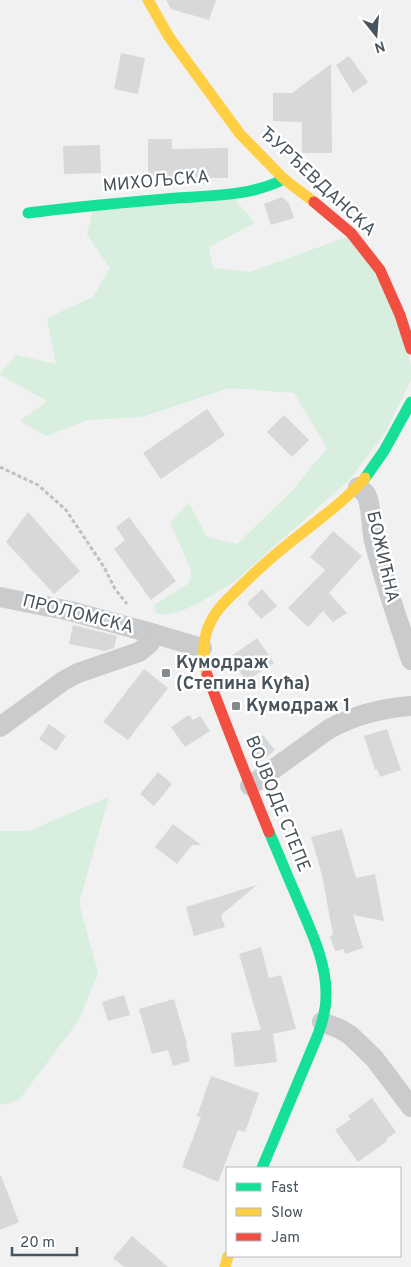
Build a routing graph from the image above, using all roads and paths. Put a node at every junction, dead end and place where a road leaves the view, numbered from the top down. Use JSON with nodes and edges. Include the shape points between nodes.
{"nodes":[{"id":1,"x":148,"y":0,"type":"edge"},
{"id":2,"x":284,"y":179,"type":"junction"},
{"id":3,"x":28,"y":213,"type":"dead end"},
{"id":4,"x":411,"y":349,"type":"edge"},
{"id":5,"x":411,"y":402,"type":"edge"},
{"id":6,"x":0,"y":467,"type":"edge"},
{"id":7,"x":358,"y":486,"type":"junction"},
{"id":8,"x":0,"y":597,"type":"edge"},
{"id":9,"x":121,"y":625,"type":"junction"},
{"id":10,"x":155,"y":634,"type":"junction"},
{"id":11,"x":202,"y":648,"type":"junction"},
{"id":12,"x":411,"y":660,"type":"edge"},
{"id":13,"x":411,"y":706,"type":"edge"},
{"id":14,"x":0,"y":727,"type":"edge"},
{"id":15,"x":250,"y":786,"type":"junction"},
{"id":16,"x":322,"y":1022,"type":"junction"},
{"id":17,"x":411,"y":1107,"type":"edge"},
{"id":18,"x":262,"y":1167,"type":"edge"}],
"edges":[{"from":1,"to":2,"type":"street","name":"ЂУРЂЕВДАНСКА","via":[[169,37],[240,134]]},
{"from":2,"to":3,"type":"street","name":"МИХОЉСКА","via":[[271,187],[230,194]]},
{"from":2,"to":4,"type":"street","name":"ЂУРЂЕВДАНСКА","via":[[350,233],[380,270]]},
{"from":5,"to":7,"type":"street","name":"ВОЈВОДЕ СТЕПЕ","via":[[392,437]]},
{"from":6,"to":9,"type":"path","via":[[38,485],[66,510],[128,606]]},
{"from":7,"to":11,"type":"street","name":"ВОЈВОДЕ СТЕПЕ","via":[[284,547],[231,597],[208,625]]},
{"from":7,"to":12,"type":"street","name":"БОЖИЋНА","via":[[368,499],[381,570]]},
{"from":8,"to":9,"type":"street","name":"ПРОЛОМСКА"},
{"from":9,"to":10,"type":"street","name":"ПРОЛОМСКА"},
{"from":10,"to":11,"type":"street","name":"ПРОЛОМСКА"},
{"from":10,"to":14,"type":"street","via":[[139,652],[63,681]]},
{"from":11,"to":15,"type":"street","name":"ВОЈВОДЕ СТЕПЕ","via":[[207,676]]},
{"from":13,"to":15,"type":"street","via":[[374,711],[339,723]]},
{"from":15,"to":16,"type":"street","name":"ВОЈВОДЕ СТЕПЕ","via":[[323,971],[326,993]]},
{"from":16,"to":17,"type":"street","via":[[350,1035],[374,1058]]},
{"from":16,"to":18,"type":"street","name":"ВОЈВОДЕ СТЕПЕ"}]}
